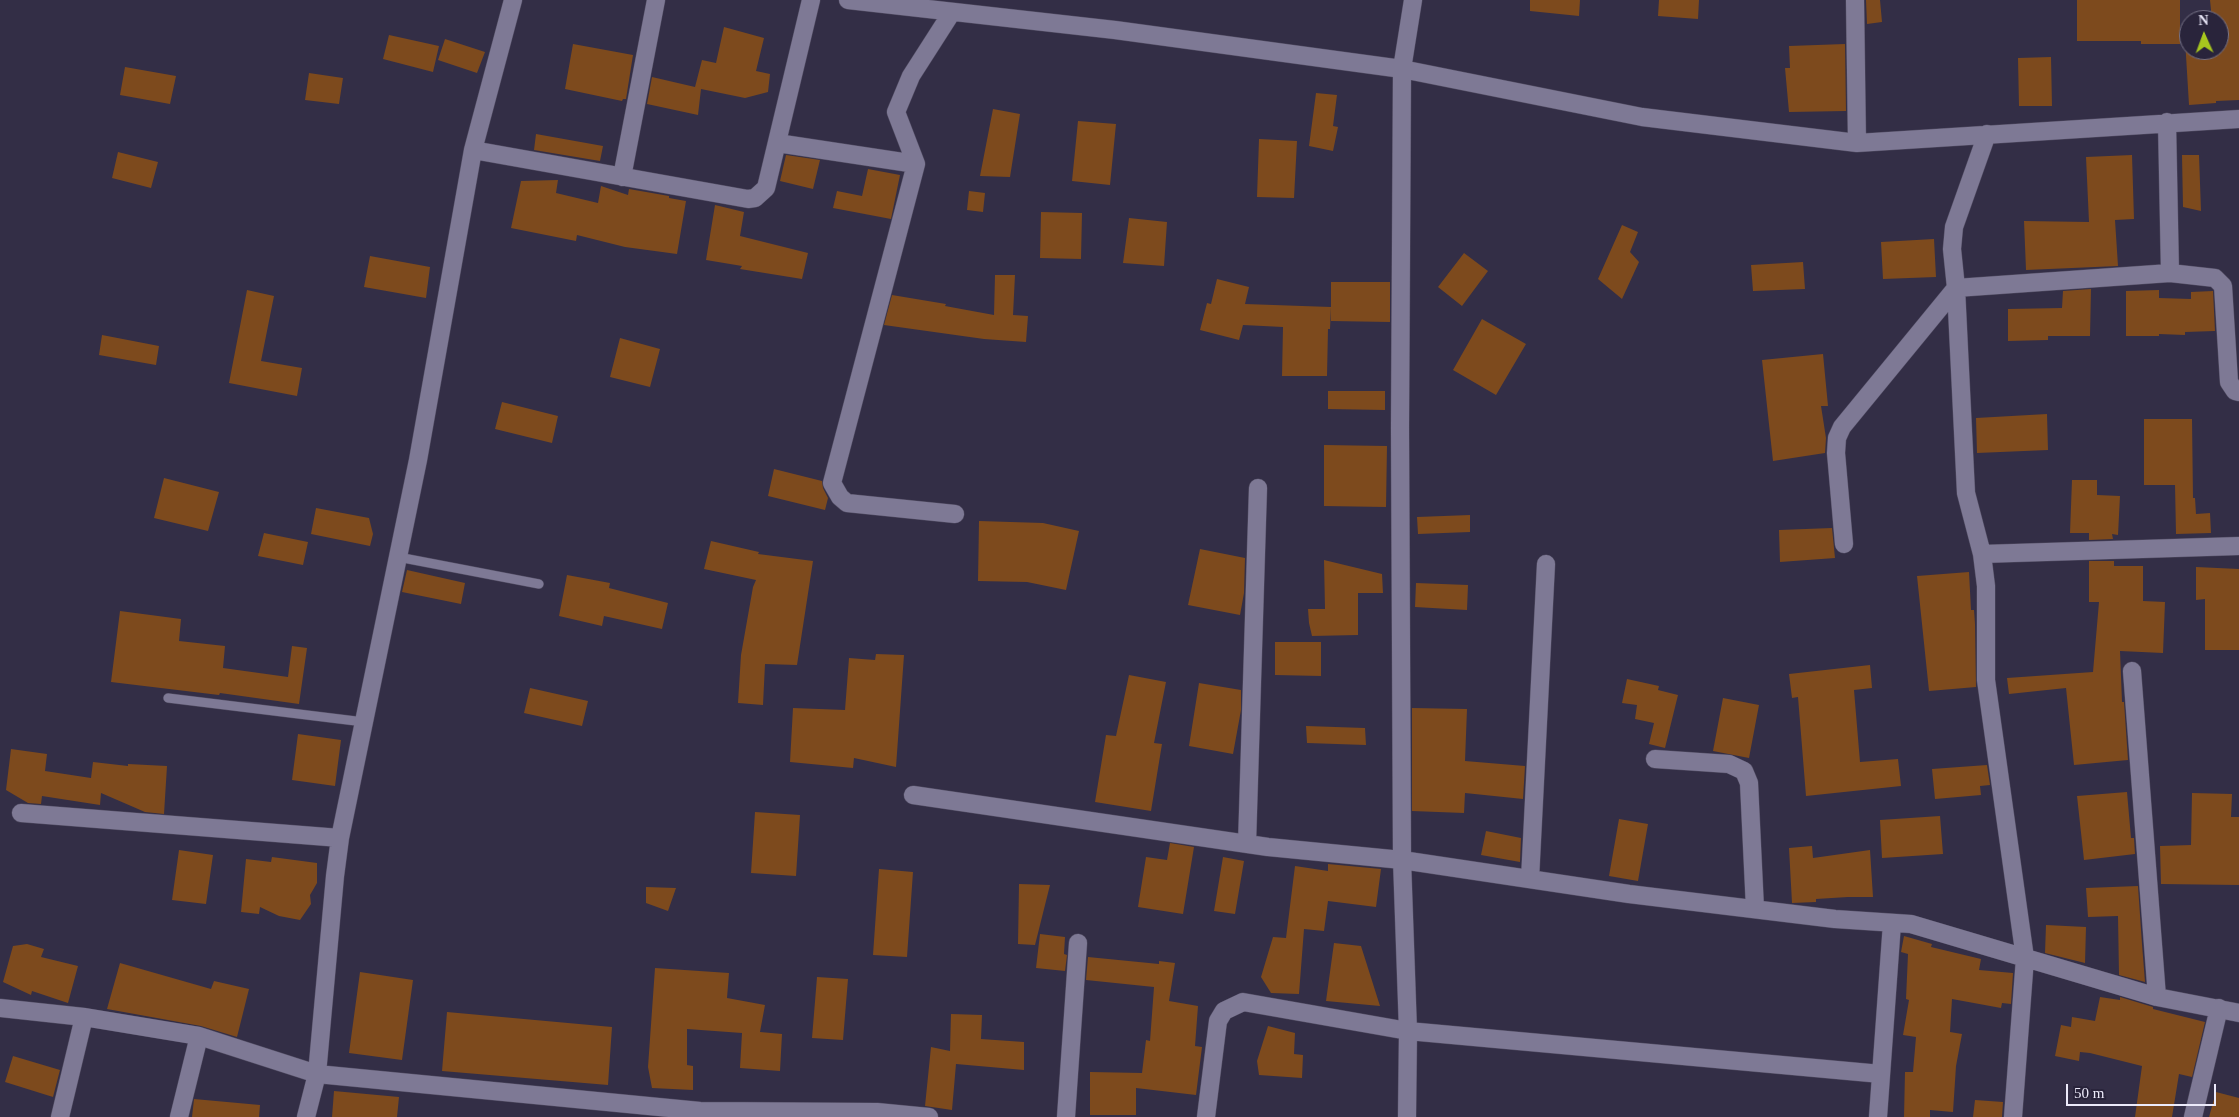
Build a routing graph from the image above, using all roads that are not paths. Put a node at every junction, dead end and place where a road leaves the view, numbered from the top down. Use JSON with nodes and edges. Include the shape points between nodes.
{"nodes":[{"id":1,"x":513,"y":0,"type":"edge"},
{"id":2,"x":656,"y":0,"type":"edge"},
{"id":3,"x":811,"y":0,"type":"edge"},
{"id":4,"x":848,"y":0,"type":"edge"},
{"id":5,"x":1413,"y":0,"type":"edge"},
{"id":6,"x":1855,"y":0,"type":"edge"},
{"id":7,"x":952,"y":12,"type":"junction"},
{"id":8,"x":1402,"y":69,"type":"junction"},
{"id":9,"x":2239,"y":118,"type":"edge"},
{"id":10,"x":2167,"y":122,"type":"junction"},
{"id":11,"x":1988,"y":134,"type":"junction"},
{"id":12,"x":777,"y":143,"type":"junction"},
{"id":13,"x":1856,"y":143,"type":"junction"},
{"id":14,"x":473,"y":150,"type":"junction"},
{"id":15,"x":916,"y":164,"type":"junction"},
{"id":16,"x":622,"y":177,"type":"junction"},
{"id":17,"x":2170,"y":273,"type":"junction"},
{"id":18,"x":1956,"y":288,"type":"junction"},
{"id":19,"x":2239,"y":392,"type":"edge"},
{"id":20,"x":1258,"y":488,"type":"dead end"},
{"id":21,"x":955,"y":514,"type":"dead end"},
{"id":22,"x":1844,"y":544,"type":"dead end"},
{"id":23,"x":2239,"y":546,"type":"edge"},
{"id":24,"x":1982,"y":554,"type":"junction"},
{"id":25,"x":398,"y":557,"type":"junction"},
{"id":26,"x":1546,"y":564,"type":"dead end"},
{"id":27,"x":539,"y":584,"type":"dead end"},
{"id":28,"x":2132,"y":671,"type":"dead end"},
{"id":29,"x":168,"y":698,"type":"dead end"},
{"id":30,"x":364,"y":722,"type":"junction"},
{"id":31,"x":1655,"y":759,"type":"dead end"},
{"id":32,"x":913,"y":795,"type":"dead end"},
{"id":33,"x":21,"y":813,"type":"dead end"},
{"id":34,"x":340,"y":838,"type":"junction"},
{"id":35,"x":1247,"y":844,"type":"junction"},
{"id":36,"x":1402,"y":860,"type":"junction"},
{"id":37,"x":1530,"y":879,"type":"junction"},
{"id":38,"x":1755,"y":909,"type":"junction"},
{"id":39,"x":1892,"y":923,"type":"junction"},
{"id":40,"x":1078,"y":943,"type":"dead end"},
{"id":41,"x":2025,"y":958,"type":"junction"},
{"id":42,"x":2157,"y":997,"type":"junction"},
{"id":43,"x":0,"y":1008,"type":"edge"},
{"id":44,"x":2219,"y":1008,"type":"junction"},
{"id":45,"x":2239,"y":1013,"type":"edge"},
{"id":46,"x":84,"y":1017,"type":"junction"},
{"id":47,"x":1408,"y":1031,"type":"junction"},
{"id":48,"x":199,"y":1036,"type":"junction"},
{"id":49,"x":317,"y":1074,"type":"junction"},
{"id":50,"x":1881,"y":1074,"type":"junction"},
{"id":51,"x":700,"y":1114,"type":"edge"},
{"id":52,"x":60,"y":1117,"type":"edge"},
{"id":53,"x":179,"y":1117,"type":"edge"},
{"id":54,"x":306,"y":1117,"type":"edge"},
{"id":55,"x":929,"y":1117,"type":"edge"},
{"id":56,"x":1066,"y":1117,"type":"edge"},
{"id":57,"x":1206,"y":1117,"type":"edge"},
{"id":58,"x":1407,"y":1117,"type":"edge"},
{"id":59,"x":1878,"y":1117,"type":"edge"},
{"id":60,"x":2013,"y":1117,"type":"edge"},
{"id":61,"x":2193,"y":1117,"type":"edge"}],
"edges":[{"from":1,"to":14,"type":"street"},
{"from":2,"to":16,"type":"street"},
{"from":3,"to":12,"type":"street"},
{"from":4,"to":7,"type":"street"},
{"from":5,"to":8,"type":"street"},
{"from":6,"to":13,"type":"street"},
{"from":7,"to":8,"type":"street"},
{"from":7,"to":15,"type":"street","via":[[911,76],[896,112]]},
{"from":8,"to":13,"type":"street","via":[[1642,117]]},
{"from":8,"to":36,"type":"street"},
{"from":9,"to":10,"type":"street"},
{"from":10,"to":11,"type":"street"},
{"from":10,"to":17,"type":"street"},
{"from":11,"to":13,"type":"street"},
{"from":11,"to":18,"type":"street","via":[[1952,237]]},
{"from":12,"to":15,"type":"street"},
{"from":12,"to":16,"type":"street","via":[[766,188],[755,198]]},
{"from":14,"to":16,"type":"street"},
{"from":14,"to":25,"type":"street"},
{"from":15,"to":21,"type":"street","via":[[832,483],[847,503]]},
{"from":17,"to":18,"type":"street"},
{"from":17,"to":19,"type":"street","via":[[2207,276],[2215,278],[2223,286],[2229,382]]},
{"from":18,"to":22,"type":"street","via":[[1847,420],[1840,433],[1836,453]]},
{"from":18,"to":24,"type":"street","via":[[1966,493]]},
{"from":20,"to":35,"type":"street"},
{"from":23,"to":24,"type":"street"},
{"from":24,"to":41,"type":"street","via":[[1986,586],[1986,680]]},
{"from":25,"to":27,"type":"lane"},
{"from":25,"to":30,"type":"street"},
{"from":26,"to":37,"type":"street"},
{"from":28,"to":42,"type":"street"},
{"from":29,"to":30,"type":"lane"},
{"from":30,"to":34,"type":"street"},
{"from":31,"to":38,"type":"street","via":[[1730,764],[1744,771],[1749,783]]},
{"from":32,"to":35,"type":"street"},
{"from":33,"to":34,"type":"street"},
{"from":34,"to":49,"type":"street"},
{"from":35,"to":36,"type":"street"},
{"from":36,"to":37,"type":"street"},
{"from":36,"to":47,"type":"street"},
{"from":37,"to":38,"type":"street"},
{"from":38,"to":39,"type":"street"},
{"from":39,"to":41,"type":"street","via":[[1911,924]]},
{"from":39,"to":50,"type":"street"},
{"from":40,"to":56,"type":"street"},
{"from":41,"to":42,"type":"street"},
{"from":41,"to":60,"type":"street"},
{"from":42,"to":44,"type":"street"},
{"from":43,"to":46,"type":"street"},
{"from":44,"to":45,"type":"street"},
{"from":44,"to":61,"type":"street"},
{"from":46,"to":48,"type":"street"},
{"from":46,"to":52,"type":"street"},
{"from":47,"to":50,"type":"street"},
{"from":47,"to":57,"type":"street","via":[[1243,1002],[1233,1006],[1224,1011],[1218,1021]]},
{"from":47,"to":58,"type":"street"},
{"from":48,"to":49,"type":"street"},
{"from":48,"to":53,"type":"street"},
{"from":49,"to":51,"type":"street"},
{"from":49,"to":54,"type":"street"},
{"from":50,"to":59,"type":"street"},
{"from":51,"to":55,"type":"street","via":[[877,1112]]}]}
